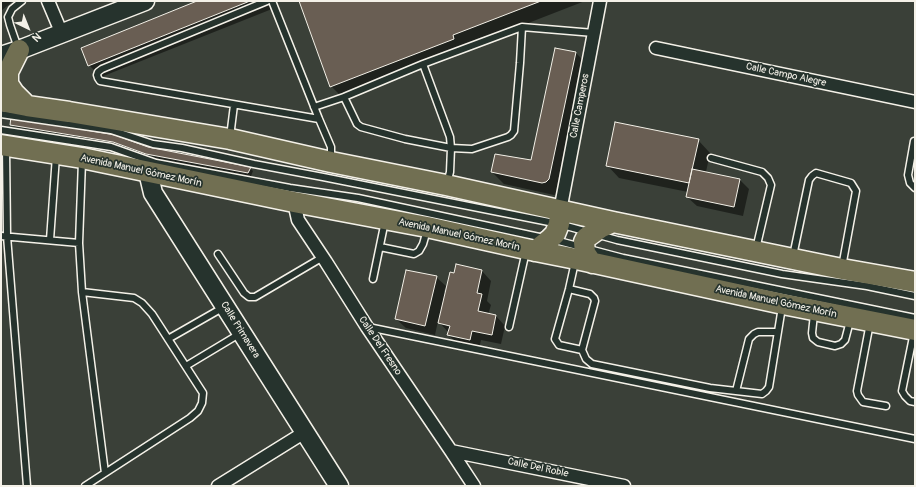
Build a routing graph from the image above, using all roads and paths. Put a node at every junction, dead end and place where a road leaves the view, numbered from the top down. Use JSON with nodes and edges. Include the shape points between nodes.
{"nodes":[{"id":1,"x":22,"y":1,"type":"edge"},
{"id":2,"x":48,"y":1,"type":"edge"},
{"id":3,"x":145,"y":1,"type":"edge"},
{"id":4,"x":267,"y":1,"type":"edge"},
{"id":5,"x":272,"y":1,"type":"edge"},
{"id":6,"x":600,"y":1,"type":"edge"},
{"id":7,"x":522,"y":27,"type":"junction"},
{"id":8,"x":594,"y":33,"type":"junction"},
{"id":9,"x":62,"y":34,"type":"junction"},
{"id":10,"x":656,"y":48,"type":"dead end"},
{"id":11,"x":10,"y":53,"type":"edge"},
{"id":12,"x":423,"y":64,"type":"junction"},
{"id":13,"x":344,"y":97,"type":"junction"},
{"id":14,"x":1,"y":101,"type":"edge"},
{"id":15,"x":915,"y":102,"type":"edge"},
{"id":16,"x":234,"y":104,"type":"junction"},
{"id":17,"x":27,"y":106,"type":"junction"},
{"id":18,"x":314,"y":107,"type":"junction"},
{"id":19,"x":1,"y":114,"type":"edge"},
{"id":20,"x":318,"y":119,"type":"junction"},
{"id":21,"x":230,"y":139,"type":"junction"},
{"id":22,"x":3,"y":141,"type":"edge"},
{"id":23,"x":914,"y":141,"type":"dead end"},
{"id":24,"x":451,"y":148,"type":"junction"},
{"id":25,"x":56,"y":154,"type":"junction"},
{"id":26,"x":82,"y":158,"type":"junction"},
{"id":27,"x":711,"y":158,"type":"dead end"},
{"id":28,"x":331,"y":162,"type":"junction"},
{"id":29,"x":148,"y":172,"type":"junction"},
{"id":30,"x":446,"y":185,"type":"junction"},
{"id":31,"x":915,"y":188,"type":"edge"},
{"id":32,"x":294,"y":202,"type":"junction"},
{"id":33,"x":385,"y":219,"type":"junction"},
{"id":34,"x":613,"y":222,"type":"junction"},
{"id":35,"x":427,"y":228,"type":"junction"},
{"id":36,"x":546,"y":235,"type":"junction"},
{"id":37,"x":4,"y":236,"type":"edge"},
{"id":38,"x":50,"y":240,"type":"junction"},
{"id":39,"x":80,"y":243,"type":"junction"},
{"id":40,"x":380,"y":246,"type":"junction"},
{"id":41,"x":586,"y":251,"type":"junction"},
{"id":42,"x":756,"y":251,"type":"junction"},
{"id":43,"x":218,"y":254,"type":"dead end"},
{"id":44,"x":323,"y":257,"type":"junction"},
{"id":45,"x":792,"y":258,"type":"junction"},
{"id":46,"x":842,"y":269,"type":"junction"},
{"id":47,"x":373,"y":279,"type":"dead end"},
{"id":48,"x":915,"y":282,"type":"edge"},
{"id":49,"x":569,"y":289,"type":"junction"},
{"id":50,"x":82,"y":292,"type":"junction"},
{"id":51,"x":915,"y":296,"type":"edge"},
{"id":52,"x":783,"y":304,"type":"junction"},
{"id":53,"x":225,"y":306,"type":"junction"},
{"id":54,"x":815,"y":310,"type":"junction"},
{"id":55,"x":861,"y":319,"type":"junction"},
{"id":56,"x":915,"y":326,"type":"edge"},
{"id":57,"x":367,"y":327,"type":"junction"},
{"id":58,"x":509,"y":327,"type":"dead end"},
{"id":59,"x":241,"y":332,"type":"junction"},
{"id":60,"x":778,"y":332,"type":"junction"},
{"id":61,"x":168,"y":339,"type":"junction"},
{"id":62,"x":582,"y":350,"type":"junction"},
{"id":63,"x":186,"y":366,"type":"junction"},
{"id":64,"x":736,"y":391,"type":"junction"},
{"id":65,"x":915,"y":402,"type":"edge"},
{"id":66,"x":886,"y":406,"type":"dead end"},
{"id":67,"x":305,"y":432,"type":"junction"},
{"id":68,"x":915,"y":439,"type":"edge"},
{"id":69,"x":452,"y":451,"type":"junction"},
{"id":70,"x":105,"y":473,"type":"junction"},
{"id":71,"x":27,"y":486,"type":"edge"},
{"id":72,"x":84,"y":486,"type":"edge"},
{"id":73,"x":218,"y":486,"type":"edge"},
{"id":74,"x":339,"y":486,"type":"edge"},
{"id":75,"x":474,"y":486,"type":"edge"},
{"id":76,"x":624,"y":486,"type":"edge"}],
"edges":[{"from":1,"to":11,"type":"lane","via":[[12,9],[8,17]]},
{"from":2,"to":9,"type":"street"},
{"from":3,"to":9,"type":"street"},
{"from":4,"to":16,"type":"lane","via":[[102,69],[97,75],[100,81]]},
{"from":5,"to":18,"type":"lane"},
{"from":6,"to":8,"type":"street","name":"Calle Camperos"},
{"from":7,"to":8,"type":"lane"},
{"from":7,"to":12,"type":"lane"},
{"from":7,"to":24,"type":"lane","via":[[514,131],[508,137],[472,149]]},
{"from":8,"to":36,"type":"street","name":"Calle Camperos"},
{"from":9,"to":11,"type":"street"},
{"from":10,"to":15,"type":"street","name":"Calle Campo Alegre"},
{"from":11,"to":17,"type":"main road","via":[[8,84]]},
{"from":12,"to":13,"type":"lane"},
{"from":12,"to":24,"type":"lane","via":[[450,137]]},
{"from":13,"to":18,"type":"lane"},
{"from":13,"to":24,"type":"lane","via":[[361,127]]},
{"from":14,"to":17,"type":"main road","name":"Avenida Manuel Gómez Morín"},
{"from":16,"to":20,"type":"lane"},
{"from":16,"to":21,"type":"lane"},
{"from":17,"to":21,"type":"main road","name":"Avenida Manuel Gómez Morín"},
{"from":18,"to":20,"type":"lane"},
{"from":19,"to":36,"type":"lane","via":[[111,130],[154,144],[331,178]]},
{"from":20,"to":28,"type":"lane","via":[[331,147]]},
{"from":21,"to":28,"type":"main road","name":"Avenida Manuel Gómez Morín"},
{"from":22,"to":25,"type":"main road","name":"Avenida Manuel Gómez Morín"},
{"from":22,"to":36,"type":"lane","via":[[110,147],[156,163],[358,198]]},
{"from":22,"to":37,"type":"lane"},
{"from":23,"to":31,"type":"lane","via":[[908,176]]},
{"from":24,"to":30,"type":"lane","via":[[450,172]]},
{"from":25,"to":26,"type":"main road","name":"Avenida Manuel Gómez Morín"},
{"from":25,"to":38,"type":"lane"},
{"from":26,"to":29,"type":"main road","name":"Avenida Manuel Gómez Morín"},
{"from":26,"to":39,"type":"lane"},
{"from":27,"to":42,"type":"lane","via":[[762,172],[768,178],[771,185]]},
{"from":28,"to":30,"type":"main road","name":"Avenida Manuel Gómez Morín"},
{"from":29,"to":32,"type":"main road","name":"Avenida Manuel Gómez Morín"},
{"from":29,"to":53,"type":"street","name":"Calle Primavera","via":[[153,192]]},
{"from":30,"to":36,"type":"main road","name":"Avenida Manuel Gómez Morín"},
{"from":32,"to":33,"type":"main road","name":"Avenida Manuel Gómez Morín"},
{"from":32,"to":44,"type":"street","name":"Calle Del Fresno","via":[[298,220]]},
{"from":33,"to":35,"type":"main road","name":"Avenida Manuel Gómez Morín"},
{"from":33,"to":40,"type":"lane"},
{"from":34,"to":36,"type":"main road","name":"Avenida Manuel Gómez Morín"},
{"from":34,"to":41,"type":"main road","via":[[600,228]]},
{"from":34,"to":42,"type":"main road","name":"Avenida Manuel Gómez Morín"},
{"from":35,"to":36,"type":"main road","name":"Avenida Manuel Gómez Morín"},
{"from":35,"to":40,"type":"lane","via":[[423,244],[414,254]]},
{"from":36,"to":41,"type":"main road","name":"Avenida Manuel Gómez Morín"},
{"from":36,"to":41,"type":"lane"},
{"from":36,"to":58,"type":"lane"},
{"from":37,"to":38,"type":"lane"},
{"from":37,"to":71,"type":"lane"},
{"from":38,"to":39,"type":"lane"},
{"from":39,"to":50,"type":"lane"},
{"from":40,"to":47,"type":"lane"},
{"from":41,"to":49,"type":"lane"},
{"from":41,"to":51,"type":"lane","via":[[617,240],[782,274],[867,286]]},
{"from":41,"to":52,"type":"main road","name":"Avenida Manuel Gómez Morín"},
{"from":41,"to":56,"type":"lane"},
{"from":42,"to":45,"type":"main road","name":"Avenida Manuel Gómez Morín"},
{"from":43,"to":44,"type":"lane","via":[[249,297],[256,297]]},
{"from":44,"to":57,"type":"street","name":"Calle Del Fresno"},
{"from":45,"to":46,"type":"main road","name":"Avenida Manuel Gómez Morín"},
{"from":45,"to":46,"type":"lane","via":[[809,180],[816,173],[851,183],[856,192]]},
{"from":46,"to":48,"type":"main road","name":"Avenida Manuel Gómez Morín"},
{"from":49,"to":62,"type":"lane","via":[[590,294],[595,301]]},
{"from":49,"to":62,"type":"lane","via":[[555,339],[559,345]]},
{"from":50,"to":61,"type":"lane","via":[[134,298],[148,309]]},
{"from":50,"to":70,"type":"lane"},
{"from":52,"to":54,"type":"main road","name":"Avenida Manuel Gómez Morín"},
{"from":52,"to":60,"type":"lane"},
{"from":53,"to":59,"type":"street","name":"Calle Primavera"},
{"from":53,"to":61,"type":"lane"},
{"from":54,"to":55,"type":"main road","name":"Avenida Manuel Gómez Morín"},
{"from":54,"to":55,"type":"lane","via":[[813,338],[818,342],[835,346],[845,340]]},
{"from":55,"to":56,"type":"main road","name":"Avenida Manuel Gómez Morín"},
{"from":55,"to":66,"type":"lane","via":[[858,395],[863,402]]},
{"from":56,"to":65,"type":"lane","via":[[902,391],[910,401]]},
{"from":57,"to":68,"type":"lane"},
{"from":57,"to":69,"type":"street","name":"Calle Del Fresno"},
{"from":59,"to":63,"type":"lane"},
{"from":59,"to":67,"type":"street","name":"Calle Primavera"},
{"from":60,"to":64,"type":"lane","via":[[758,332],[749,339]]},
{"from":60,"to":64,"type":"lane","via":[[769,387],[762,394]]},
{"from":61,"to":63,"type":"lane"},
{"from":62,"to":64,"type":"lane","via":[[592,364]]},
{"from":63,"to":70,"type":"lane","via":[[203,393],[198,412]]},
{"from":67,"to":73,"type":"street"},
{"from":67,"to":74,"type":"street","name":"Calle Primavera"},
{"from":69,"to":75,"type":"street","name":"Calle Del Fresno"},
{"from":69,"to":76,"type":"street","name":"Calle Del Roble"},
{"from":70,"to":72,"type":"lane"}]}
